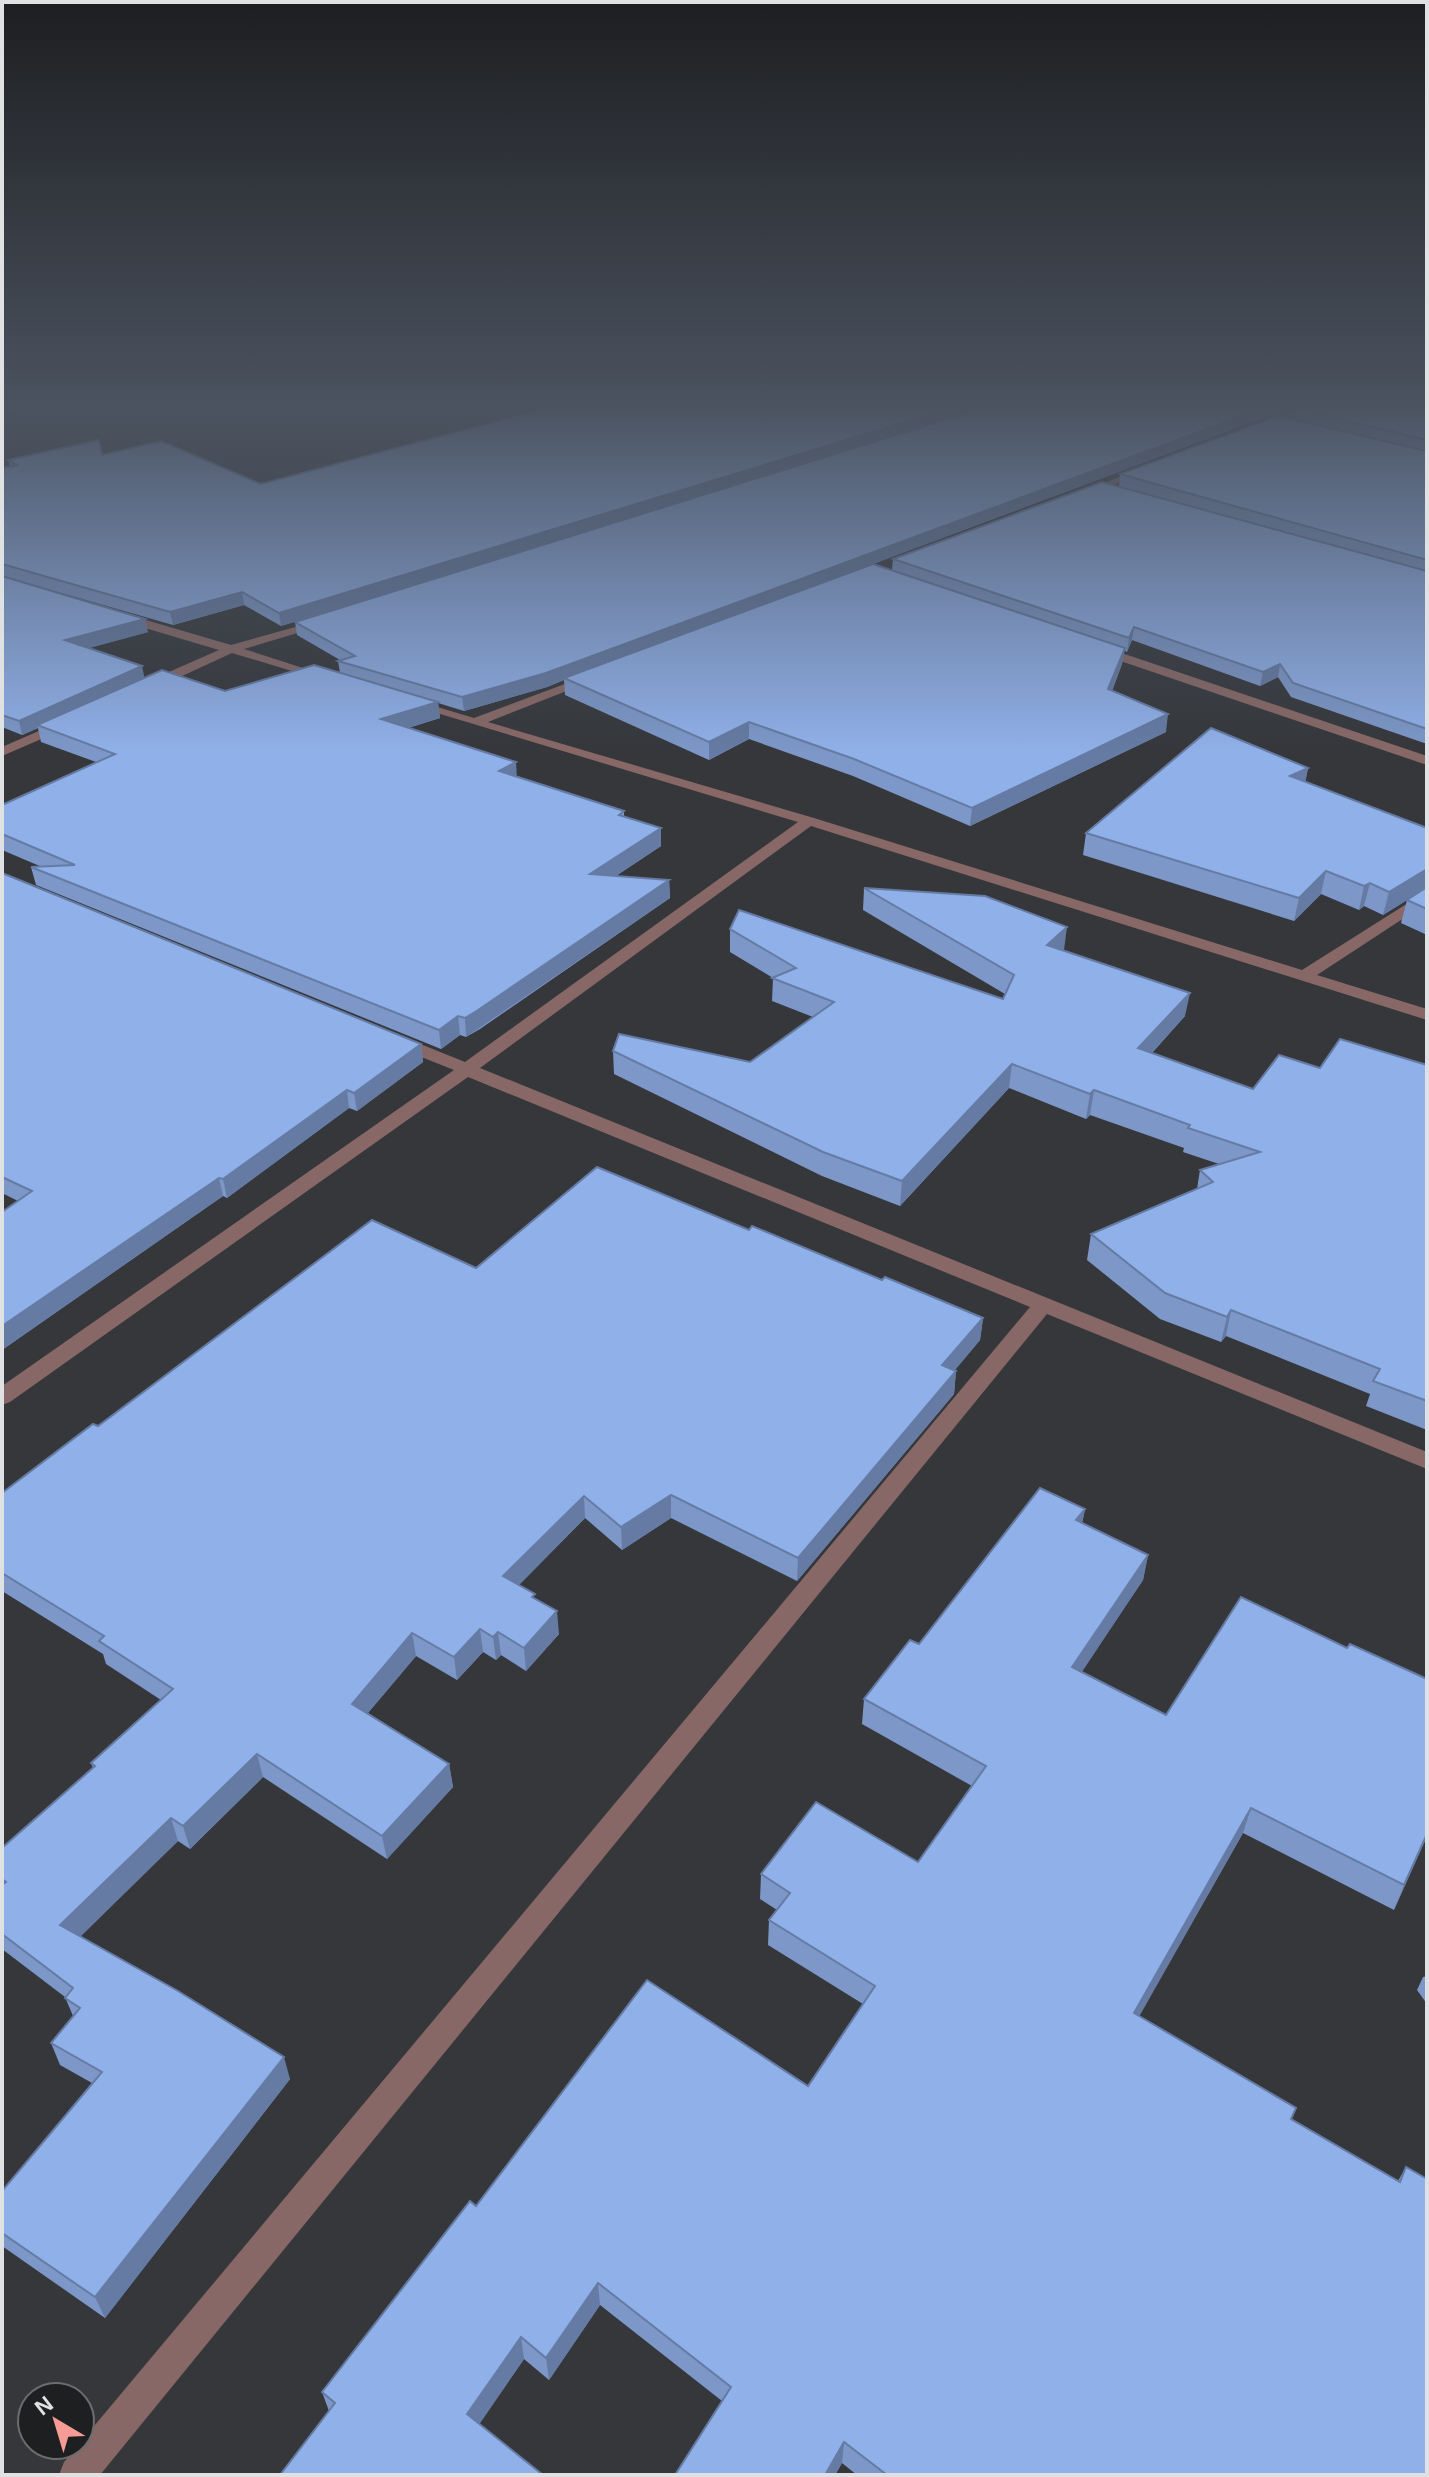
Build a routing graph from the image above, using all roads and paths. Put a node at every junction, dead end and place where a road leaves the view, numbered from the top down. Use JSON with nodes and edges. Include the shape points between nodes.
{"nodes":[{"id":1,"x":109,"y":613,"type":"edge"},
{"id":2,"x":336,"y":616,"type":"edge"},
{"id":3,"x":1083,"y":644,"type":"edge"},
{"id":4,"x":231,"y":649,"type":"junction"},
{"id":5,"x":608,"y":673,"type":"edge"},
{"id":6,"x":338,"y":681,"type":"edge"},
{"id":7,"x":131,"y":694,"type":"edge"},
{"id":8,"x":399,"y":700,"type":"edge"},
{"id":9,"x":74,"y":720,"type":"edge"},
{"id":10,"x":474,"y":722,"type":"junction"},
{"id":11,"x":2,"y":752,"type":"edge"},
{"id":12,"x":1427,"y":761,"type":"edge"},
{"id":13,"x":809,"y":821,"type":"junction"},
{"id":14,"x":1427,"y":896,"type":"edge"},
{"id":15,"x":1305,"y":976,"type":"junction"},
{"id":16,"x":1427,"y":1015,"type":"edge"},
{"id":17,"x":379,"y":1034,"type":"edge"},
{"id":18,"x":466,"y":1070,"type":"junction"},
{"id":19,"x":1043,"y":1305,"type":"junction"},
{"id":20,"x":2,"y":1397,"type":"edge"},
{"id":21,"x":1427,"y":1461,"type":"edge"},
{"id":22,"x":77,"y":2475,"type":"edge"}],
"edges":[{"from":1,"to":4,"type":"street"},
{"from":2,"to":4,"type":"street"},
{"from":3,"to":12,"type":"street"},
{"from":4,"to":6,"type":"street"},
{"from":4,"to":7,"type":"street"},
{"from":5,"to":10,"type":"street"},
{"from":8,"to":10,"type":"street"},
{"from":9,"to":11,"type":"street"},
{"from":10,"to":13,"type":"street"},
{"from":13,"to":15,"type":"street"},
{"from":13,"to":18,"type":"street"},
{"from":14,"to":15,"type":"street"},
{"from":15,"to":16,"type":"street"},
{"from":17,"to":18,"type":"street"},
{"from":18,"to":19,"type":"street"},
{"from":18,"to":20,"type":"street"},
{"from":19,"to":21,"type":"street"},
{"from":19,"to":22,"type":"street"}]}
